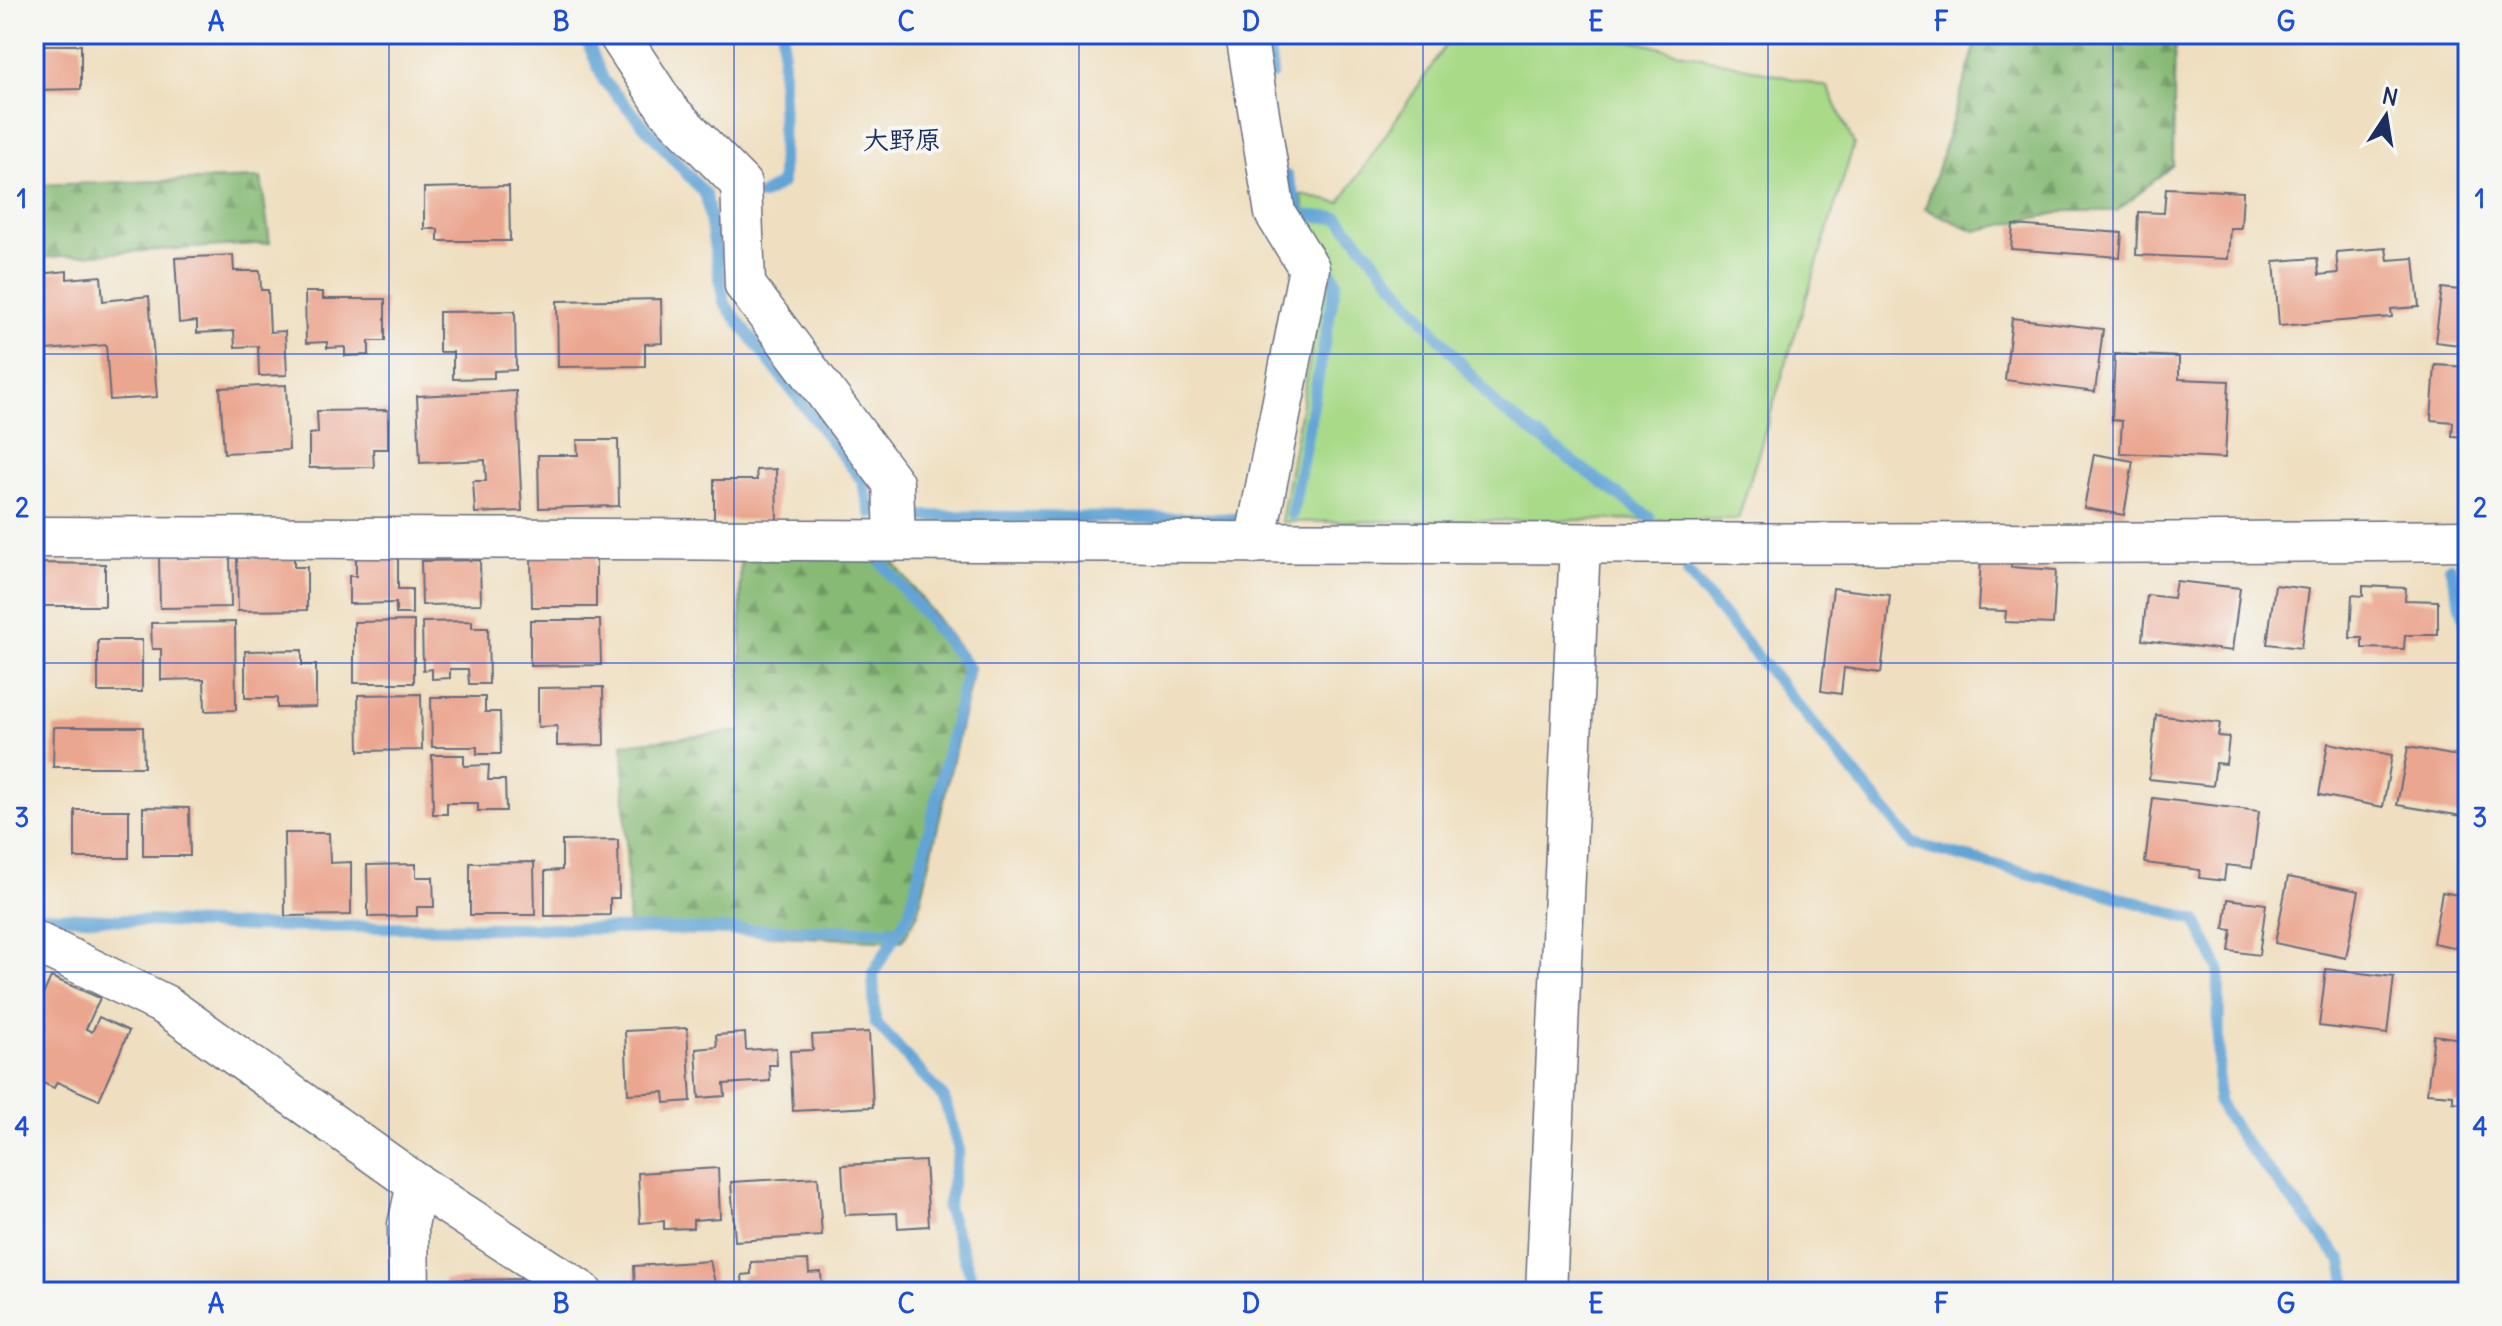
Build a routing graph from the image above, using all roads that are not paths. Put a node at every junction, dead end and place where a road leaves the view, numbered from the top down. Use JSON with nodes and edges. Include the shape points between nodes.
{"nodes":[{"id":1,"x":618,"y":34,"type":"edge"},
{"id":2,"x":1246,"y":34,"type":"edge"},
{"id":3,"x":34,"y":537,"type":"edge"},
{"id":4,"x":895,"y":539,"type":"junction"},
{"id":5,"x":2468,"y":540,"type":"edge"},
{"id":6,"x":1255,"y":543,"type":"junction"},
{"id":7,"x":1580,"y":544,"type":"junction"},
{"id":8,"x":34,"y":941,"type":"edge"},
{"id":9,"x":417,"y":1184,"type":"junction"},
{"id":10,"x":409,"y":1292,"type":"edge"},
{"id":11,"x":582,"y":1292,"type":"edge"},
{"id":12,"x":1546,"y":1292,"type":"edge"}],
"edges":[{"from":1,"to":4,"type":"street","via":[[668,110],[741,184],[745,285],[893,483]]},
{"from":2,"to":6,"type":"street","via":[[1275,213],[1309,268]]},
{"from":3,"to":4,"type":"street"},
{"from":4,"to":6,"type":"street"},
{"from":5,"to":7,"type":"street"},
{"from":6,"to":7,"type":"street"},
{"from":7,"to":12,"type":"street"},
{"from":8,"to":9,"type":"street","via":[[165,1005]]},
{"from":9,"to":10,"type":"street","via":[[408,1225]]},
{"from":9,"to":11,"type":"street"}]}
